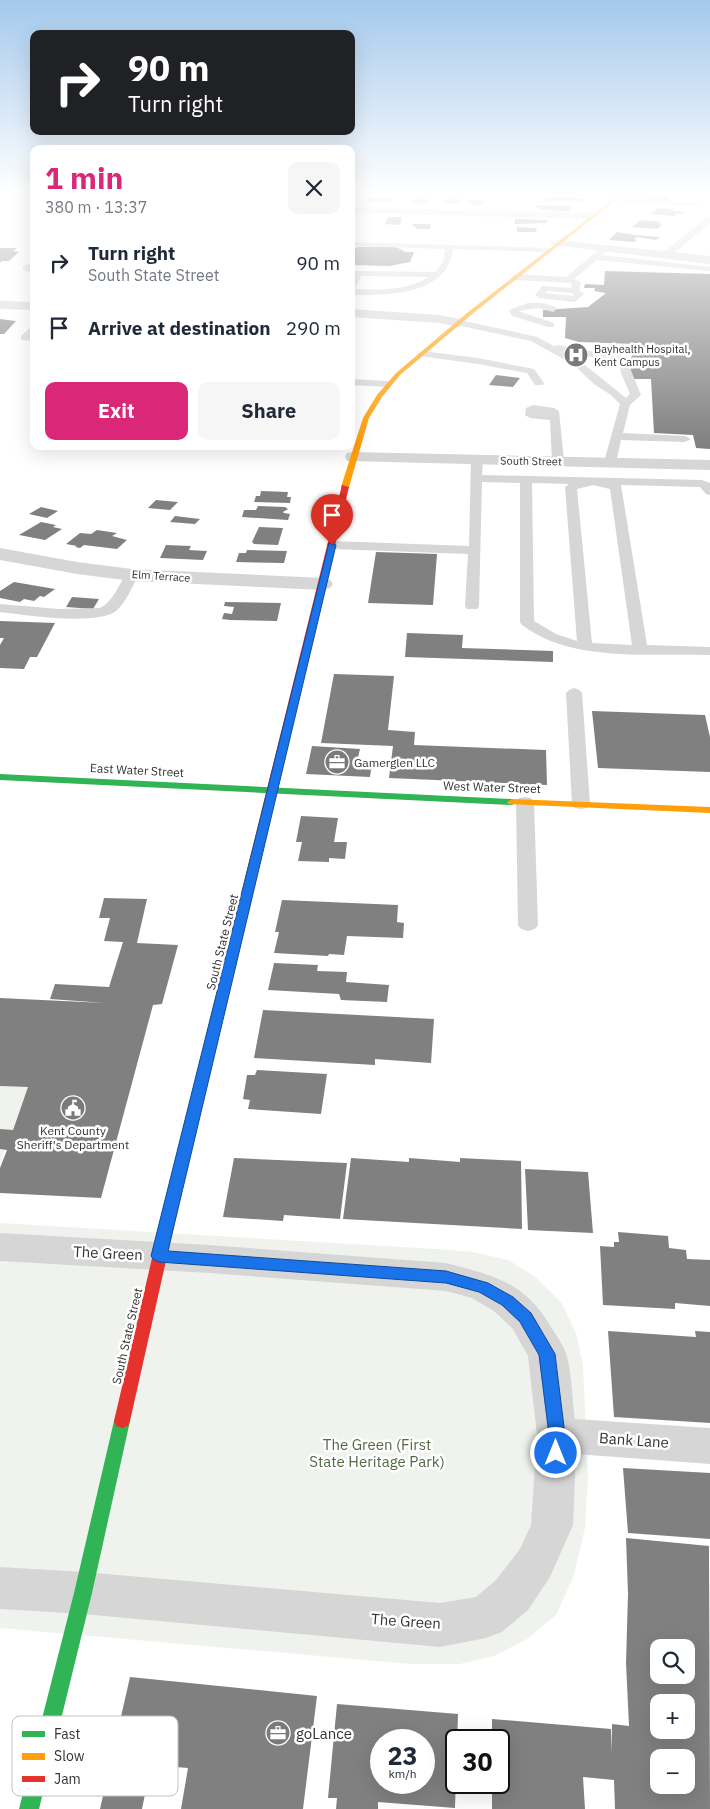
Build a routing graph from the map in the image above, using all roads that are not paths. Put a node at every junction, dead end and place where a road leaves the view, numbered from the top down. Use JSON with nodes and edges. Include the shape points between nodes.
{"nodes":[{"id":1,"x":435,"y":276,"type":"edge"},
{"id":2,"x":572,"y":276,"type":"edge"},
{"id":3,"x":516,"y":277,"type":"joint"},
{"id":4,"x":568,"y":280,"type":"junction"},
{"id":5,"x":355,"y":290,"type":"edge"},
{"id":6,"x":574,"y":291,"type":"dead end"},
{"id":7,"x":0,"y":306,"type":"edge"},
{"id":8,"x":30,"y":306,"type":"edge"},
{"id":9,"x":355,"y":314,"type":"edge"},
{"id":10,"x":555,"y":317,"type":"dead end"},
{"id":11,"x":460,"y":323,"type":"junction"},
{"id":12,"x":30,"y":331,"type":"edge"},
{"id":13,"x":30,"y":338,"type":"edge"},
{"id":14,"x":545,"y":345,"type":"junction"},
{"id":15,"x":422,"y":354,"type":"junction"},
{"id":16,"x":573,"y":361,"type":"junction"},
{"id":17,"x":624,"y":363,"type":"junction"},
{"id":18,"x":355,"y":382,"type":"edge"},
{"id":19,"x":539,"y":383,"type":"dead end"},
{"id":20,"x":387,"y":384,"type":"junction"},
{"id":21,"x":625,"y":404,"type":"junction"},
{"id":22,"x":555,"y":417,"type":"dead end"},
{"id":23,"x":617,"y":436,"type":"junction"},
{"id":24,"x":685,"y":439,"type":"dead end"},
{"id":25,"x":353,"y":457,"type":"junction"},
{"id":26,"x":477,"y":460,"type":"junction"},
{"id":27,"x":558,"y":461,"type":"junction"},
{"id":28,"x":590,"y":462,"type":"junction"},
{"id":29,"x":610,"y":462,"type":"junction"},
{"id":30,"x":710,"y":465,"type":"edge"},
{"id":31,"x":476,"y":478,"type":"junction"},
{"id":32,"x":526,"y":480,"type":"junction"},
{"id":33,"x":593,"y":481,"type":"junction"},
{"id":34,"x":709,"y":489,"type":"edge"},
{"id":35,"x":332,"y":545,"type":"junction"},
{"id":36,"x":475,"y":550,"type":"junction"},
{"id":37,"x":0,"y":554,"type":"edge"},
{"id":38,"x":132,"y":575,"type":"junction"},
{"id":39,"x":323,"y":584,"type":"junction"},
{"id":40,"x":472,"y":606,"type":"dead end"},
{"id":41,"x":3,"y":609,"type":"edge"},
{"id":42,"x":585,"y":647,"type":"junction"},
{"id":43,"x":640,"y":649,"type":"junction"},
{"id":44,"x":710,"y":651,"type":"edge"},
{"id":45,"x":574,"y":693,"type":"dead end"},
{"id":46,"x":0,"y":777,"type":"edge"},
{"id":47,"x":272,"y":791,"type":"junction"},
{"id":48,"x":526,"y":802,"type":"junction"},
{"id":49,"x":581,"y":804,"type":"junction"},
{"id":50,"x":710,"y":810,"type":"edge"},
{"id":51,"x":528,"y":925,"type":"dead end"},
{"id":52,"x":0,"y":1247,"type":"edge"},
{"id":53,"x":159,"y":1256,"type":"junction"},
{"id":54,"x":557,"y":1435,"type":"junction"},
{"id":55,"x":710,"y":1446,"type":"edge"},
{"id":56,"x":0,"y":1588,"type":"edge"},
{"id":57,"x":83,"y":1592,"type":"junction"},
{"id":58,"x":52,"y":1716,"type":"edge"},
{"id":59,"x":32,"y":1796,"type":"edge"},
{"id":60,"x":29,"y":1809,"type":"edge"}],
"edges":[{"from":1,"to":5,"type":"lane","via":[[416,287],[399,291]]},
{"from":2,"to":4,"type":"lane"},
{"from":3,"to":4,"type":"lane"},
{"from":3,"to":11,"type":"main road","name":"South State Street"},
{"from":4,"to":6,"type":"lane","via":[[577,282]]},
{"from":7,"to":8,"type":"street"},
{"from":9,"to":11,"type":"street"},
{"from":10,"to":14,"type":"lane"},
{"from":11,"to":14,"type":"lane","via":[[534,339]]},
{"from":11,"to":15,"type":"main road","name":"South State Street"},
{"from":12,"to":13,"type":"lane","via":[[24,338]]},
{"from":14,"to":16,"type":"lane"},
{"from":14,"to":17,"type":"lane","via":[[610,356]]},
{"from":15,"to":19,"type":"lane","via":[[530,371]]},
{"from":15,"to":20,"type":"main road","name":"South State Street"},
{"from":16,"to":17,"type":"lane","via":[[592,359]]},
{"from":16,"to":21,"type":"lane"},
{"from":17,"to":21,"type":"lane","via":[[636,395]]},
{"from":18,"to":20,"type":"lane"},
{"from":20,"to":25,"type":"main road","name":"South State Street","via":[[366,418]]},
{"from":21,"to":23,"type":"lane"},
{"from":22,"to":27,"type":"lane"},
{"from":23,"to":24,"type":"lane"},
{"from":23,"to":29,"type":"lane"},
{"from":25,"to":26,"type":"street","name":"South Street"},
{"from":25,"to":35,"type":"main road","name":"South State Street"},
{"from":26,"to":27,"type":"street","name":"South Street"},
{"from":26,"to":31,"type":"lane"},
{"from":27,"to":28,"type":"street","name":"South Street"},
{"from":28,"to":29,"type":"street","name":"South Street"},
{"from":28,"to":33,"type":"lane"},
{"from":29,"to":30,"type":"street","name":"South Street"},
{"from":31,"to":32,"type":"lane"},
{"from":31,"to":36,"type":"lane"},
{"from":32,"to":33,"type":"lane"},
{"from":32,"to":42,"type":"lane","via":[[526,622],[537,632]]},
{"from":33,"to":34,"type":"lane","via":[[702,484]]},
{"from":33,"to":42,"type":"lane","via":[[571,487]]},
{"from":33,"to":43,"type":"lane","via":[[616,487]]},
{"from":35,"to":36,"type":"lane"},
{"from":35,"to":39,"type":"main road","name":"South State Street"},
{"from":36,"to":40,"type":"lane"},
{"from":37,"to":38,"type":"street","name":"Elm Terrace"},
{"from":38,"to":39,"type":"street","name":"Elm Terrace"},
{"from":38,"to":41,"type":"lane","via":[[111,609],[101,612]]},
{"from":39,"to":47,"type":"main road","name":"South State Street"},
{"from":42,"to":43,"type":"lane"},
{"from":43,"to":44,"type":"lane"},
{"from":45,"to":49,"type":"lane"},
{"from":46,"to":47,"type":"main road","name":"East Water Street"},
{"from":47,"to":48,"type":"main road","name":"West Water Street"},
{"from":47,"to":53,"type":"main road","name":"South State Street"},
{"from":48,"to":49,"type":"main road","name":"West Water Street"},
{"from":48,"to":51,"type":"lane"},
{"from":49,"to":50,"type":"main road","name":"West Water Street"},
{"from":52,"to":53,"type":"street","name":"The Green"},
{"from":53,"to":54,"type":"street","name":"The Green","via":[[446,1277],[483,1287],[507,1301],[526,1318],[547,1354]]},
{"from":53,"to":57,"type":"main road","name":"South State Street"},
{"from":54,"to":55,"type":"street","name":"Bank Lane"},
{"from":54,"to":57,"type":"street","name":"The Green","via":[[552,1526],[535,1562],[512,1595],[486,1617],[440,1625]]},
{"from":56,"to":57,"type":"street","name":"The Green"},
{"from":57,"to":58,"type":"main road","name":"South State Street"},
{"from":59,"to":60,"type":"main road","name":"South State Street"}]}
